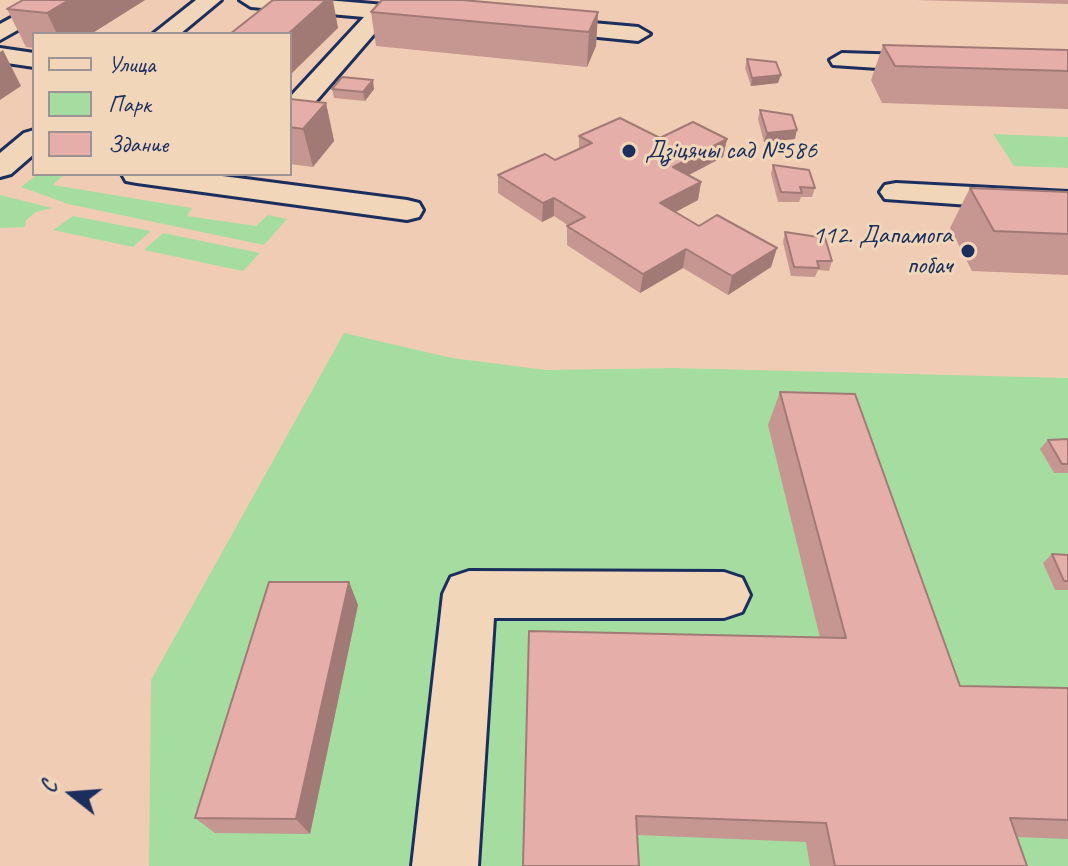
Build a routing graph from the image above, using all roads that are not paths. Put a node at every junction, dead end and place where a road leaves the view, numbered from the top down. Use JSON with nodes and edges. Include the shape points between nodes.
{"nodes":[{"id":1,"x":60,"y":0,"type":"edge"},
{"id":2,"x":210,"y":0,"type":"edge"},
{"id":3,"x":251,"y":0,"type":"edge"},
{"id":4,"x":285,"y":3,"type":"junction"},
{"id":5,"x":381,"y":12,"type":"junction"},
{"id":6,"x":457,"y":18,"type":"edge"},
{"id":7,"x":517,"y":24,"type":"edge"},
{"id":8,"x":256,"y":26,"type":"edge"},
{"id":9,"x":168,"y":32,"type":"edge"},
{"id":10,"x":0,"y":33,"type":"edge"},
{"id":11,"x":638,"y":34,"type":"dead end"},
{"id":12,"x":0,"y":55,"type":"edge"},
{"id":13,"x":32,"y":60,"type":"edge"},
{"id":14,"x":842,"y":60,"type":"dead end"},
{"id":15,"x":963,"y":65,"type":"edge"},
{"id":16,"x":0,"y":77,"type":"edge"},
{"id":17,"x":32,"y":82,"type":"edge"},
{"id":18,"x":294,"y":109,"type":"edge"},
{"id":19,"x":152,"y":176,"type":"edge"},
{"id":20,"x":896,"y":192,"type":"dead end"},
{"id":21,"x":1068,"y":202,"type":"edge"},
{"id":22,"x":407,"y":210,"type":"dead end"},
{"id":23,"x":724,"y":595,"type":"dead end"},
{"id":24,"x":445,"y":866,"type":"edge"}],
"edges":[{"from":1,"to":10,"type":"street"},
{"from":2,"to":9,"type":"street"},
{"from":3,"to":4,"type":"street"},
{"from":4,"to":5,"type":"street"},
{"from":4,"to":8,"type":"street"},
{"from":5,"to":6,"type":"street"},
{"from":5,"to":18,"type":"street"},
{"from":7,"to":11,"type":"street"},
{"from":12,"to":13,"type":"street"},
{"from":14,"to":15,"type":"street"},
{"from":16,"to":17,"type":"street"},
{"from":19,"to":22,"type":"street"},
{"from":20,"to":21,"type":"street"},
{"from":23,"to":24,"type":"street","via":[[469,594]]}]}
